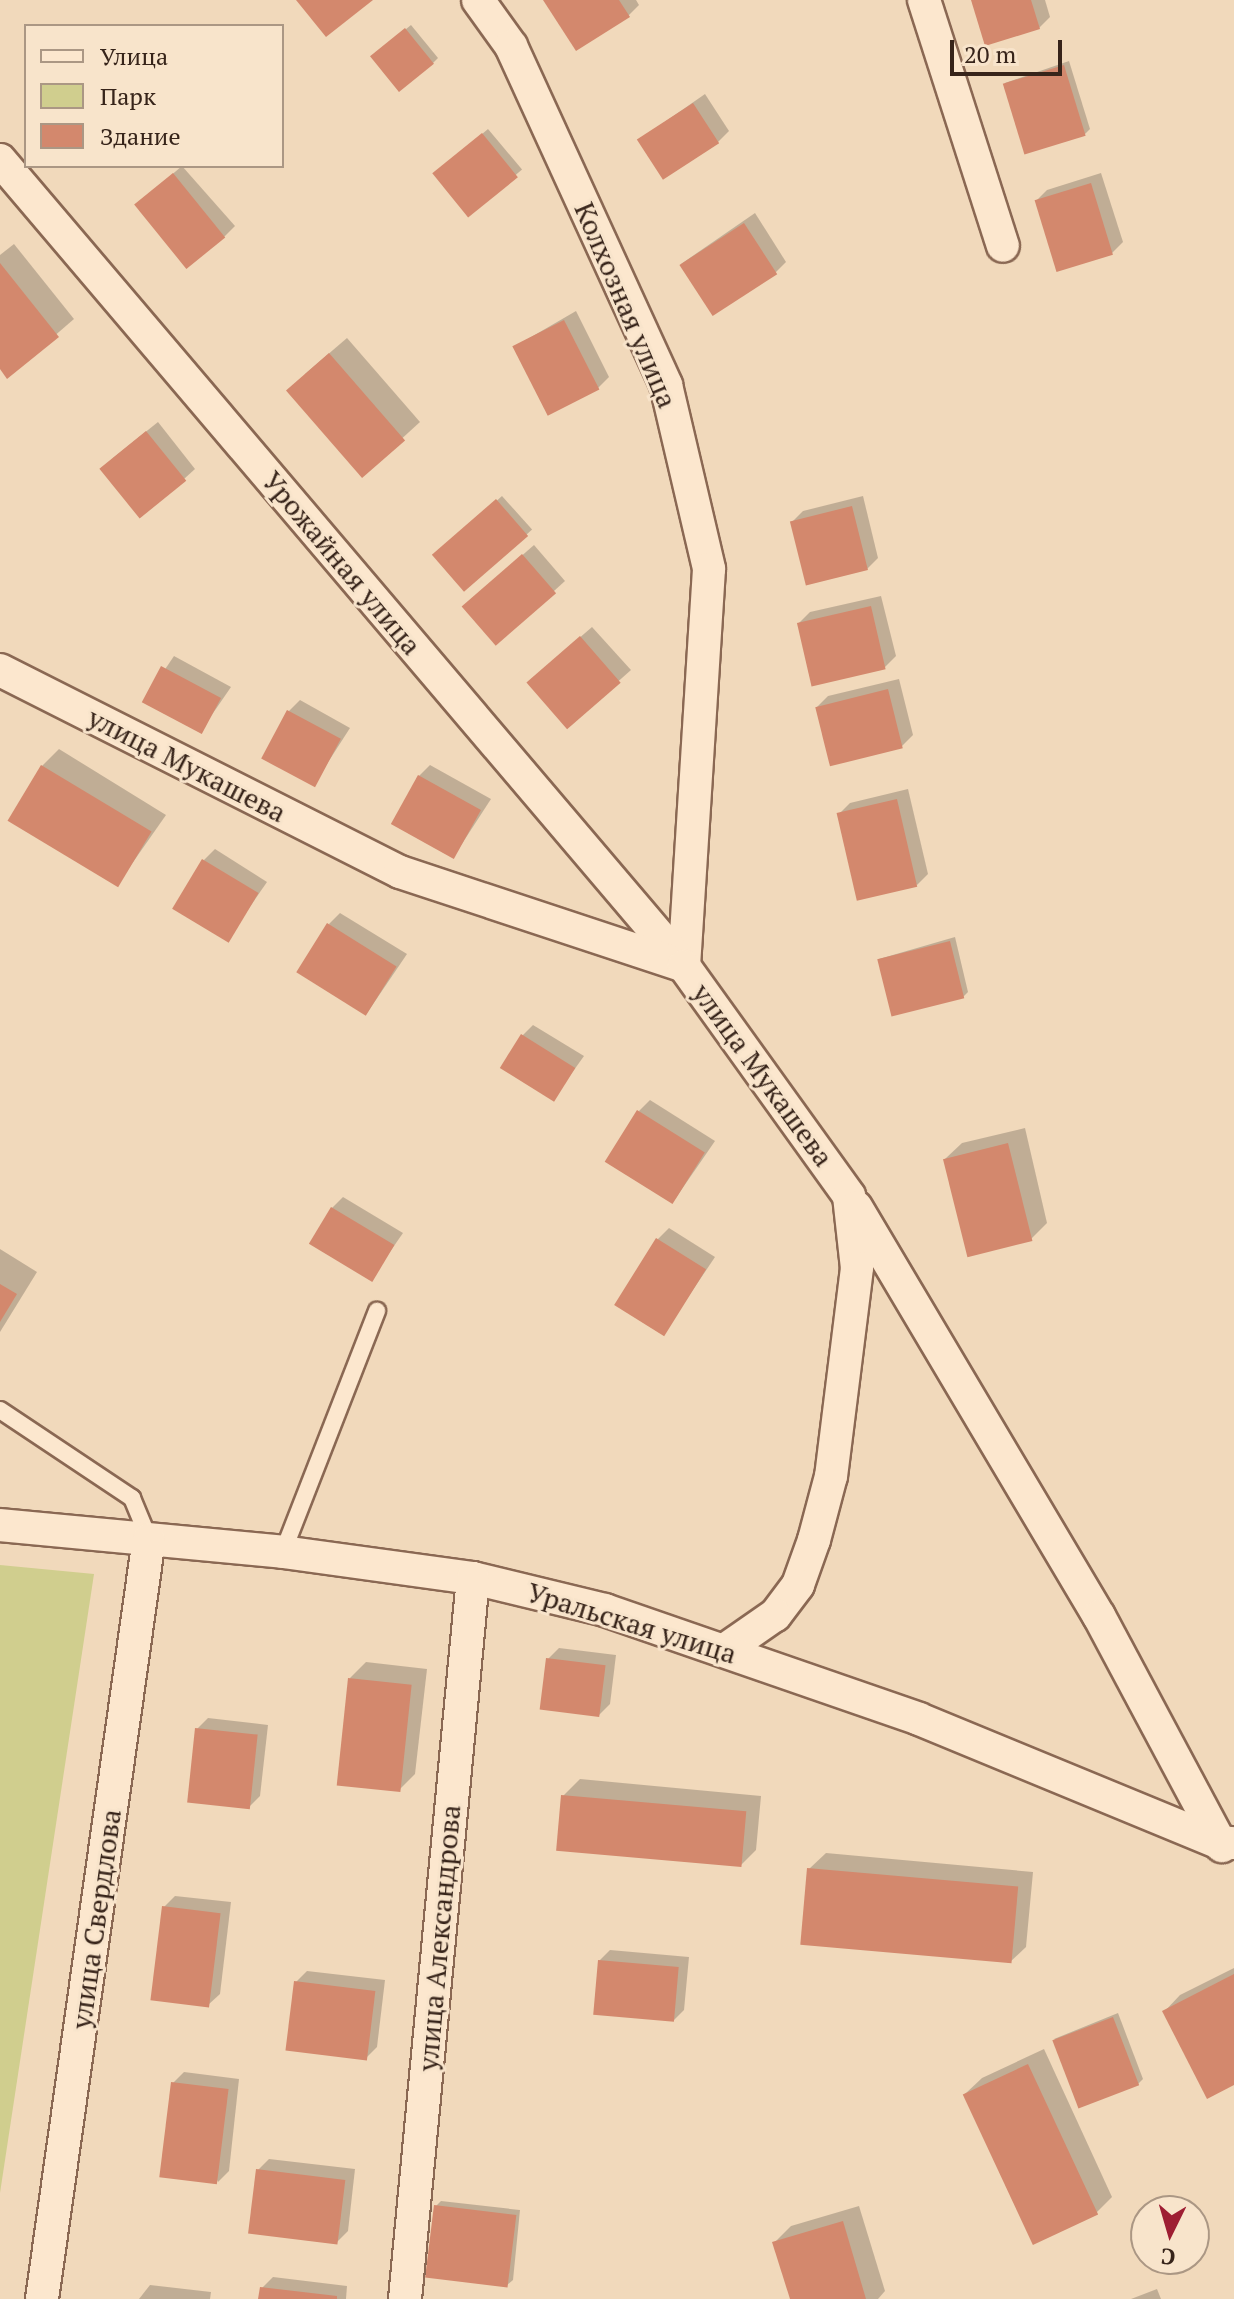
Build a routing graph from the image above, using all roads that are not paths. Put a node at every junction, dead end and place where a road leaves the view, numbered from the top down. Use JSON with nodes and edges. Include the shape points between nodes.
{"nodes":[{"id":1,"x":478,"y":0,"type":"edge"},
{"id":2,"x":924,"y":0,"type":"edge"},
{"id":3,"x":0,"y":160,"type":"edge"},
{"id":4,"x":1003,"y":246,"type":"dead end"},
{"id":5,"x":0,"y":670,"type":"edge"},
{"id":6,"x":684,"y":966,"type":"junction"},
{"id":7,"x":849,"y":1196,"type":"junction"},
{"id":8,"x":377,"y":1311,"type":"dead end"},
{"id":9,"x":0,"y":1410,"type":"edge"},
{"id":10,"x":0,"y":1525,"type":"edge"},
{"id":11,"x":149,"y":1539,"type":"junction"},
{"id":12,"x":283,"y":1552,"type":"junction"},
{"id":13,"x":473,"y":1578,"type":"junction"},
{"id":14,"x":726,"y":1649,"type":"junction"},
{"id":15,"x":1229,"y":1847,"type":"edge"},
{"id":16,"x":42,"y":2299,"type":"edge"},
{"id":17,"x":405,"y":2299,"type":"edge"}],
"edges":[{"from":1,"to":6,"type":"street","name":"Колхозная улица","via":[[511,46],[666,385],[709,569]]},
{"from":2,"to":4,"type":"street"},
{"from":3,"to":6,"type":"street","name":"Урожайная улица"},
{"from":5,"to":6,"type":"street","name":"улица Мукашева","via":[[400,872]]},
{"from":6,"to":7,"type":"street","name":"улица Мукашева"},
{"from":7,"to":14,"type":"street","name":"улица Мукашева","via":[[857,1268],[853,1321],[831,1476],[814,1540],[798,1585],[775,1615]]},
{"from":7,"to":15,"type":"street","via":[[1099,1616]]},
{"from":8,"to":12,"type":"lane"},
{"from":9,"to":11,"type":"lane","via":[[132,1498]]},
{"from":10,"to":11,"type":"street","name":"Уральская улица"},
{"from":11,"to":12,"type":"street","name":"Уральская улица"},
{"from":11,"to":16,"type":"street","name":"улица Свердлова"},
{"from":12,"to":13,"type":"street","name":"Уральская улица"},
{"from":13,"to":14,"type":"street","name":"Уральская улица","via":[[605,1610]]},
{"from":13,"to":17,"type":"street","name":"улица Александрова"},
{"from":14,"to":15,"type":"street","name":"Уральская улица","via":[[934,1725]]}]}
